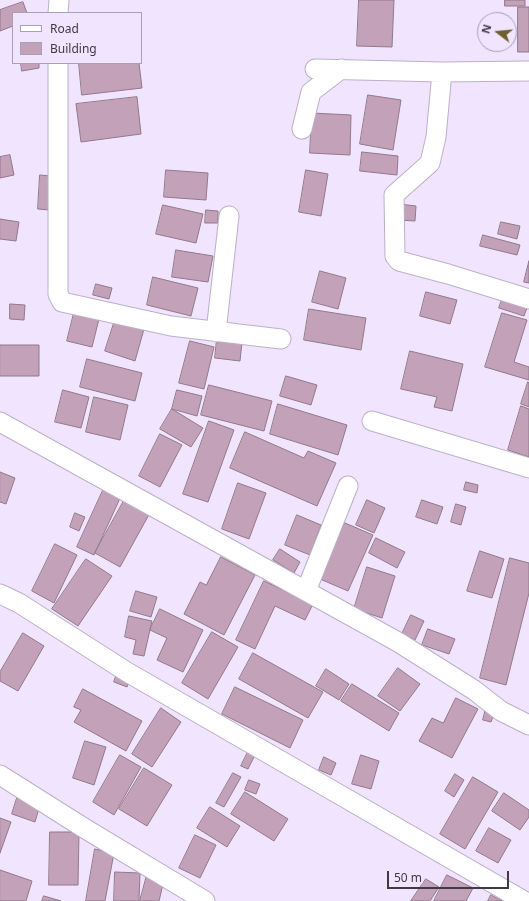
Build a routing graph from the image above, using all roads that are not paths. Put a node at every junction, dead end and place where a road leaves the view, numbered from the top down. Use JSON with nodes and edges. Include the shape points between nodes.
{"nodes":[{"id":1,"x":59,"y":0,"type":"edge"},
{"id":2,"x":58,"y":12,"type":"edge"},
{"id":3,"x":58,"y":64,"type":"edge"},
{"id":4,"x":316,"y":69,"type":"dead end"},
{"id":5,"x":341,"y":70,"type":"junction"},
{"id":6,"x":529,"y":71,"type":"edge"},
{"id":7,"x":442,"y":72,"type":"junction"},
{"id":8,"x":302,"y":129,"type":"dead end"},
{"id":9,"x":229,"y":216,"type":"dead end"},
{"id":10,"x":529,"y":299,"type":"edge"},
{"id":11,"x":216,"y":332,"type":"junction"},
{"id":12,"x":281,"y":339,"type":"dead end"},
{"id":13,"x":372,"y":421,"type":"dead end"},
{"id":14,"x":0,"y":422,"type":"edge"},
{"id":15,"x":529,"y":468,"type":"edge"},
{"id":16,"x":348,"y":486,"type":"dead end"},
{"id":17,"x":306,"y":591,"type":"junction"},
{"id":18,"x":0,"y":594,"type":"edge"},
{"id":19,"x":529,"y":725,"type":"edge"},
{"id":20,"x":0,"y":775,"type":"edge"},
{"id":21,"x":205,"y":901,"type":"edge"},
{"id":22,"x":524,"y":901,"type":"edge"}],
"edges":[{"from":1,"to":2,"type":"street"},
{"from":3,"to":11,"type":"street","via":[[59,298],[62,302],[171,326]]},
{"from":4,"to":5,"type":"street"},
{"from":5,"to":7,"type":"street"},
{"from":5,"to":8,"type":"street","via":[[311,92]]},
{"from":6,"to":7,"type":"street"},
{"from":7,"to":10,"type":"street","via":[[436,137],[430,163],[394,195],[395,256],[398,261]]},
{"from":9,"to":11,"type":"street"},
{"from":11,"to":12,"type":"street"},
{"from":13,"to":15,"type":"street"},
{"from":14,"to":17,"type":"street"},
{"from":16,"to":17,"type":"street"},
{"from":17,"to":19,"type":"street","via":[[398,642],[474,690],[501,711]]},
{"from":18,"to":22,"type":"street","via":[[19,603],[127,672]]},
{"from":20,"to":21,"type":"street"}]}
